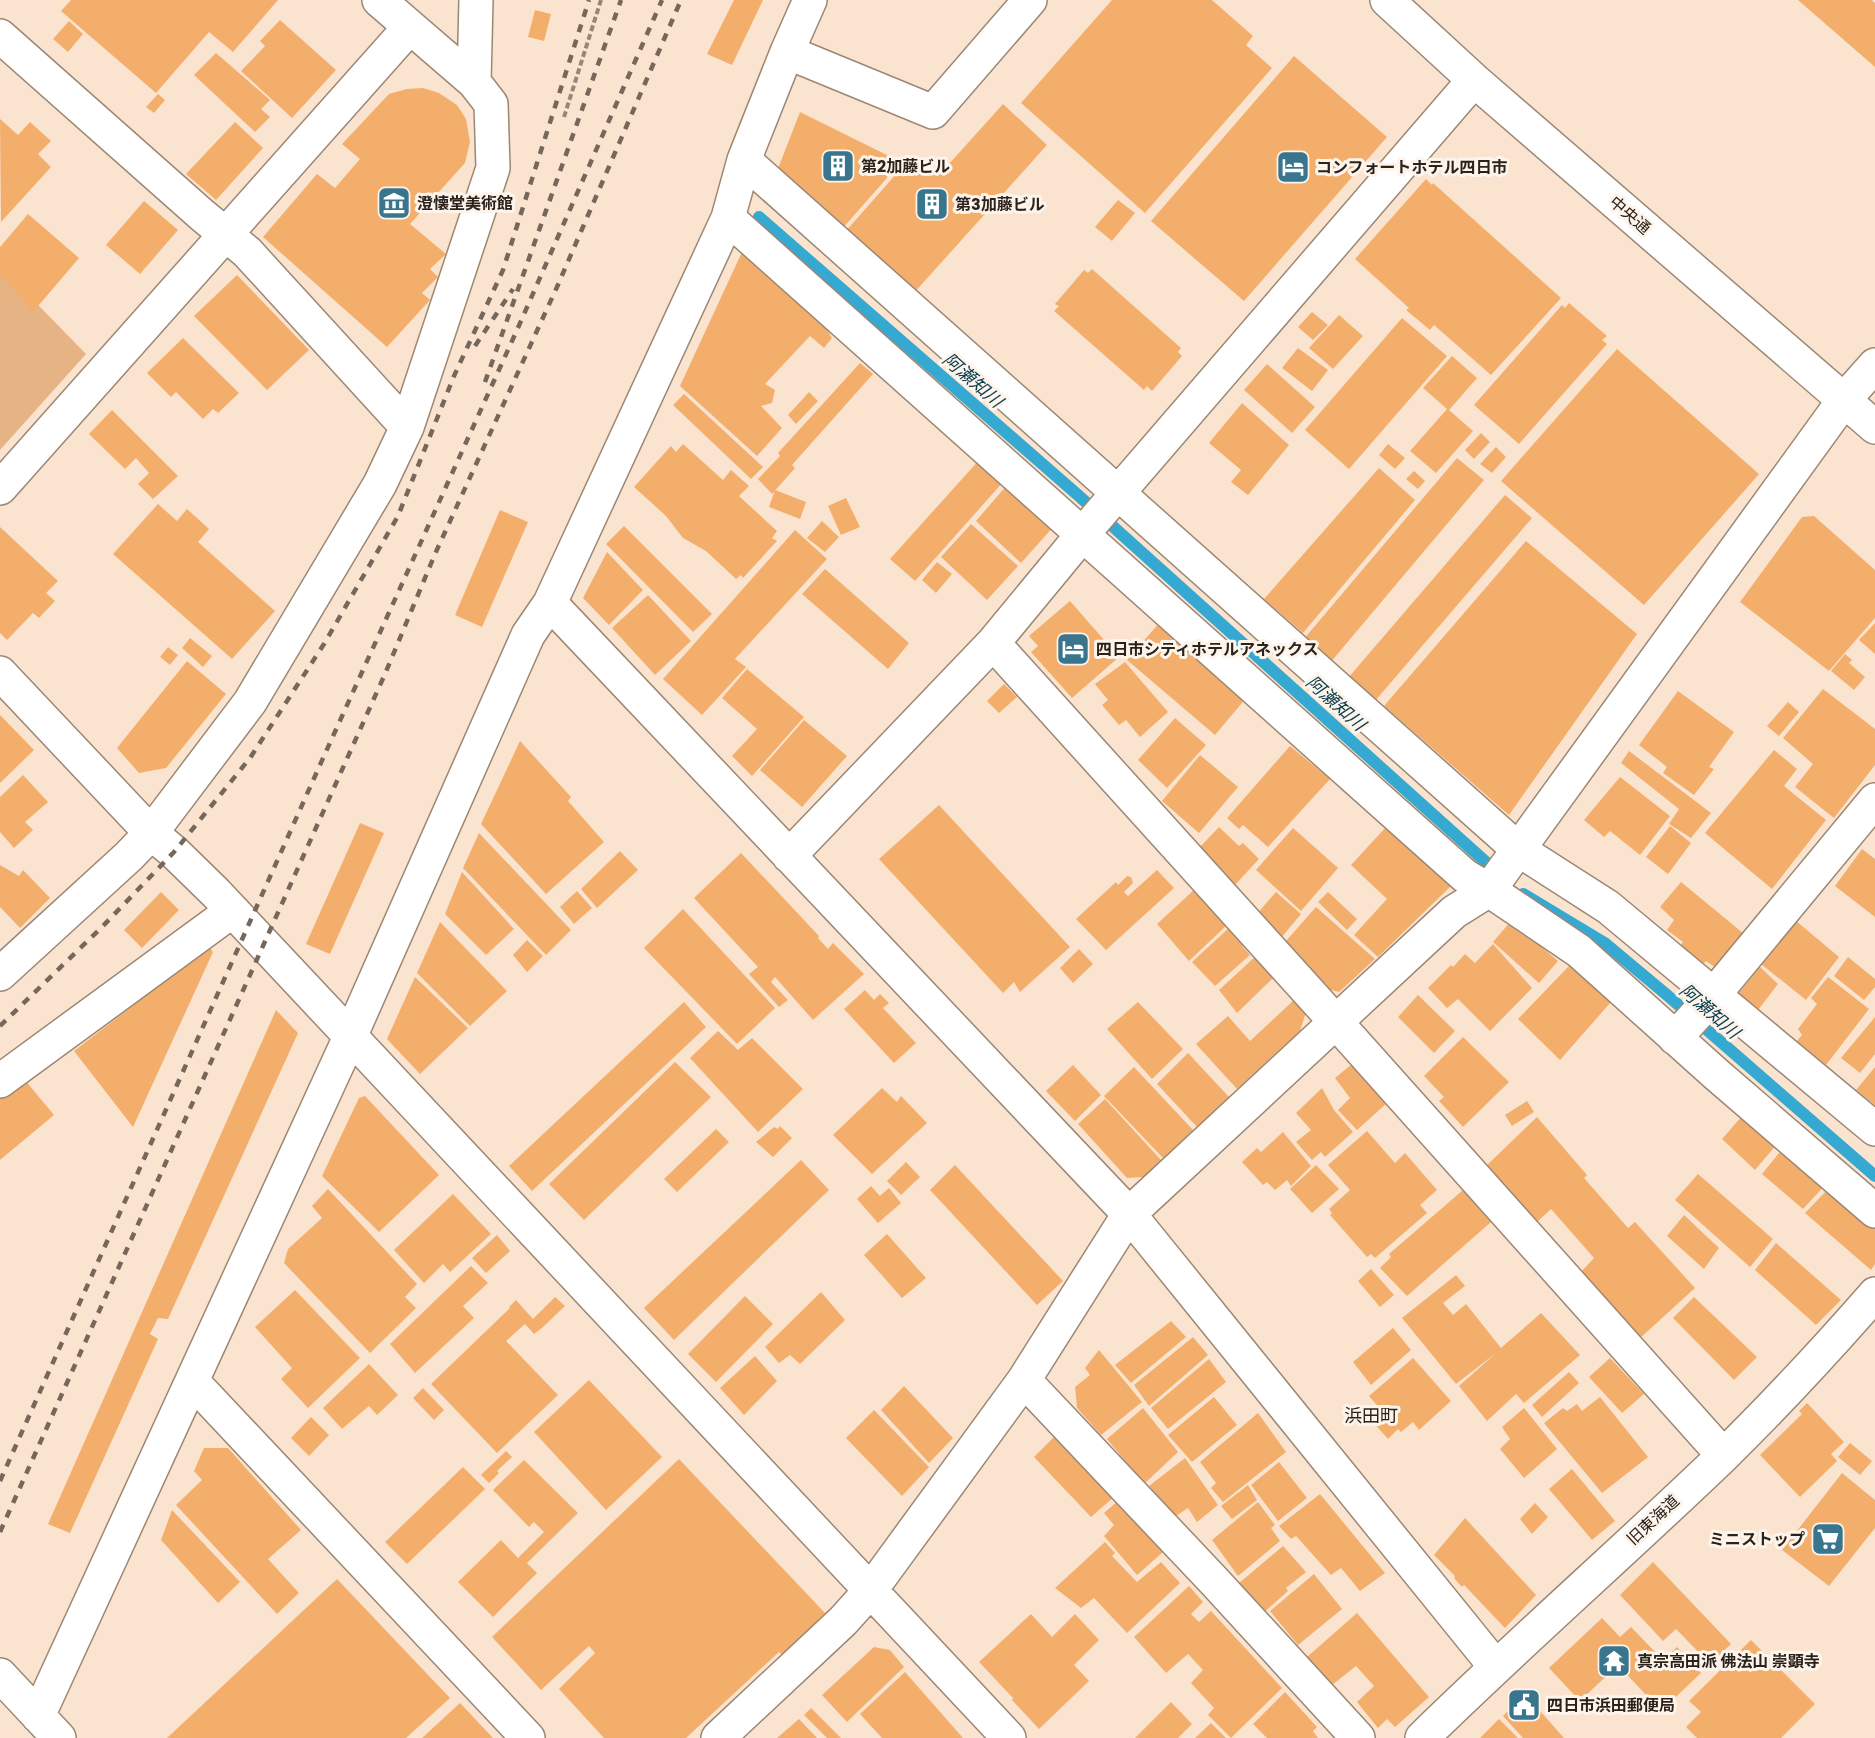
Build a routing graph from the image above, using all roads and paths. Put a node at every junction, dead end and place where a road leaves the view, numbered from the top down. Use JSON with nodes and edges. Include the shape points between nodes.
{"nodes":[{"id":1,"x":379,"y":0,"type":"edge"},
{"id":2,"x":476,"y":0,"type":"edge"},
{"id":3,"x":601,"y":0,"type":"edge"},
{"id":4,"x":810,"y":0,"type":"edge"},
{"id":5,"x":1030,"y":0,"type":"edge"},
{"id":6,"x":1387,"y":0,"type":"edge"},
{"id":7,"x":410,"y":27,"type":"junction"},
{"id":8,"x":0,"y":36,"type":"edge"},
{"id":9,"x":787,"y":52,"type":"junction"},
{"id":10,"x":1474,"y":80,"type":"junction"},
{"id":11,"x":474,"y":82,"type":"junction"},
{"id":12,"x":564,"y":117,"type":"dead end"},
{"id":13,"x":744,"y":160,"type":"junction"},
{"id":14,"x":728,"y":218,"type":"junction"},
{"id":15,"x":226,"y":234,"type":"junction"},
{"id":16,"x":1875,"y":365,"type":"edge"},
{"id":17,"x":1844,"y":400,"type":"junction"},
{"id":18,"x":407,"y":427,"type":"junction"},
{"id":19,"x":1875,"y":427,"type":"edge"},
{"id":20,"x":0,"y":488,"type":"edge"},
{"id":21,"x":1100,"y":513,"type":"junction"},
{"id":22,"x":550,"y":603,"type":"junction"},
{"id":23,"x":993,"y":643,"type":"junction"},
{"id":24,"x":0,"y":673,"type":"edge"},
{"id":25,"x":1875,"y":800,"type":"edge"},
{"id":26,"x":151,"y":833,"type":"junction"},
{"id":27,"x":789,"y":856,"type":"junction"},
{"id":28,"x":1503,"y":871,"type":"junction"},
{"id":29,"x":232,"y":911,"type":"junction"},
{"id":30,"x":0,"y":974,"type":"edge"},
{"id":31,"x":1709,"y":999,"type":"junction"},
{"id":32,"x":1335,"y":1021,"type":"junction"},
{"id":33,"x":1679,"y":1033,"type":"junction"},
{"id":34,"x":350,"y":1037,"type":"junction"},
{"id":35,"x":0,"y":1081,"type":"edge"},
{"id":36,"x":1875,"y":1129,"type":"edge"},
{"id":37,"x":1875,"y":1211,"type":"edge"},
{"id":38,"x":1129,"y":1214,"type":"junction"},
{"id":39,"x":1875,"y":1294,"type":"edge"},
{"id":40,"x":1024,"y":1380,"type":"junction"},
{"id":41,"x":192,"y":1381,"type":"junction"},
{"id":42,"x":1723,"y":1455,"type":"junction"},
{"id":43,"x":870,"y":1591,"type":"junction"},
{"id":44,"x":1495,"y":1666,"type":"junction"},
{"id":45,"x":0,"y":1675,"type":"edge"},
{"id":46,"x":49,"y":1727,"type":"edge"},
{"id":47,"x":528,"y":1738,"type":"edge"},
{"id":48,"x":718,"y":1738,"type":"edge"},
{"id":49,"x":1009,"y":1738,"type":"edge"},
{"id":50,"x":1358,"y":1738,"type":"edge"},
{"id":51,"x":1422,"y":1738,"type":"edge"}],
"edges":[{"from":1,"to":7,"type":"street"},
{"from":2,"to":11,"type":"street"},
{"from":3,"to":12,"type":"path"},
{"from":4,"to":9,"type":"street"},
{"from":5,"to":9,"type":"street","via":[[933,112]]},
{"from":6,"to":10,"type":"street","name":"中央通"},
{"from":7,"to":11,"type":"street"},
{"from":7,"to":15,"type":"street"},
{"from":8,"to":15,"type":"street"},
{"from":9,"to":13,"type":"street"},
{"from":10,"to":17,"type":"street","name":"中央通"},
{"from":10,"to":21,"type":"street"},
{"from":11,"to":18,"type":"street","via":[[491,104],[493,168]]},
{"from":13,"to":14,"type":"street"},
{"from":13,"to":21,"type":"street"},
{"from":14,"to":21,"type":"street"},
{"from":14,"to":22,"type":"street"},
{"from":15,"to":18,"type":"street","via":[[247,252]]},
{"from":15,"to":20,"type":"street"},
{"from":16,"to":17,"type":"street"},
{"from":17,"to":19,"type":"street","name":"中央通"},
{"from":17,"to":28,"type":"street"},
{"from":18,"to":26,"type":"street","via":[[380,484],[256,692]]},
{"from":21,"to":23,"type":"street"},
{"from":21,"to":28,"type":"street"},
{"from":21,"to":28,"type":"street","via":[[1465,876]]},
{"from":22,"to":27,"type":"street"},
{"from":22,"to":34,"type":"street","via":[[528,635]]},
{"from":23,"to":27,"type":"street"},
{"from":23,"to":32,"type":"street"},
{"from":24,"to":26,"type":"street"},
{"from":25,"to":31,"type":"street"},
{"from":26,"to":29,"type":"street"},
{"from":26,"to":30,"type":"street"},
{"from":27,"to":38,"type":"street"},
{"from":28,"to":31,"type":"street","via":[[1608,907]]},
{"from":28,"to":32,"type":"street"},
{"from":28,"to":33,"type":"street","via":[[1579,951]]},
{"from":29,"to":34,"type":"street"},
{"from":29,"to":35,"type":"street"},
{"from":31,"to":33,"type":"street"},
{"from":31,"to":36,"type":"street"},
{"from":32,"to":38,"type":"street"},
{"from":32,"to":42,"type":"street"},
{"from":33,"to":37,"type":"street"},
{"from":34,"to":41,"type":"street"},
{"from":34,"to":43,"type":"street"},
{"from":38,"to":40,"type":"street"},
{"from":38,"to":44,"type":"street"},
{"from":39,"to":42,"type":"street","name":"旧東海道"},
{"from":40,"to":43,"type":"street"},
{"from":40,"to":50,"type":"street"},
{"from":41,"to":46,"type":"street"},
{"from":41,"to":47,"type":"street"},
{"from":42,"to":44,"type":"street","name":"旧東海道"},
{"from":43,"to":48,"type":"street"},
{"from":43,"to":49,"type":"street"},
{"from":44,"to":51,"type":"street","name":"旧東海道"},
{"from":45,"to":46,"type":"street"}]}
